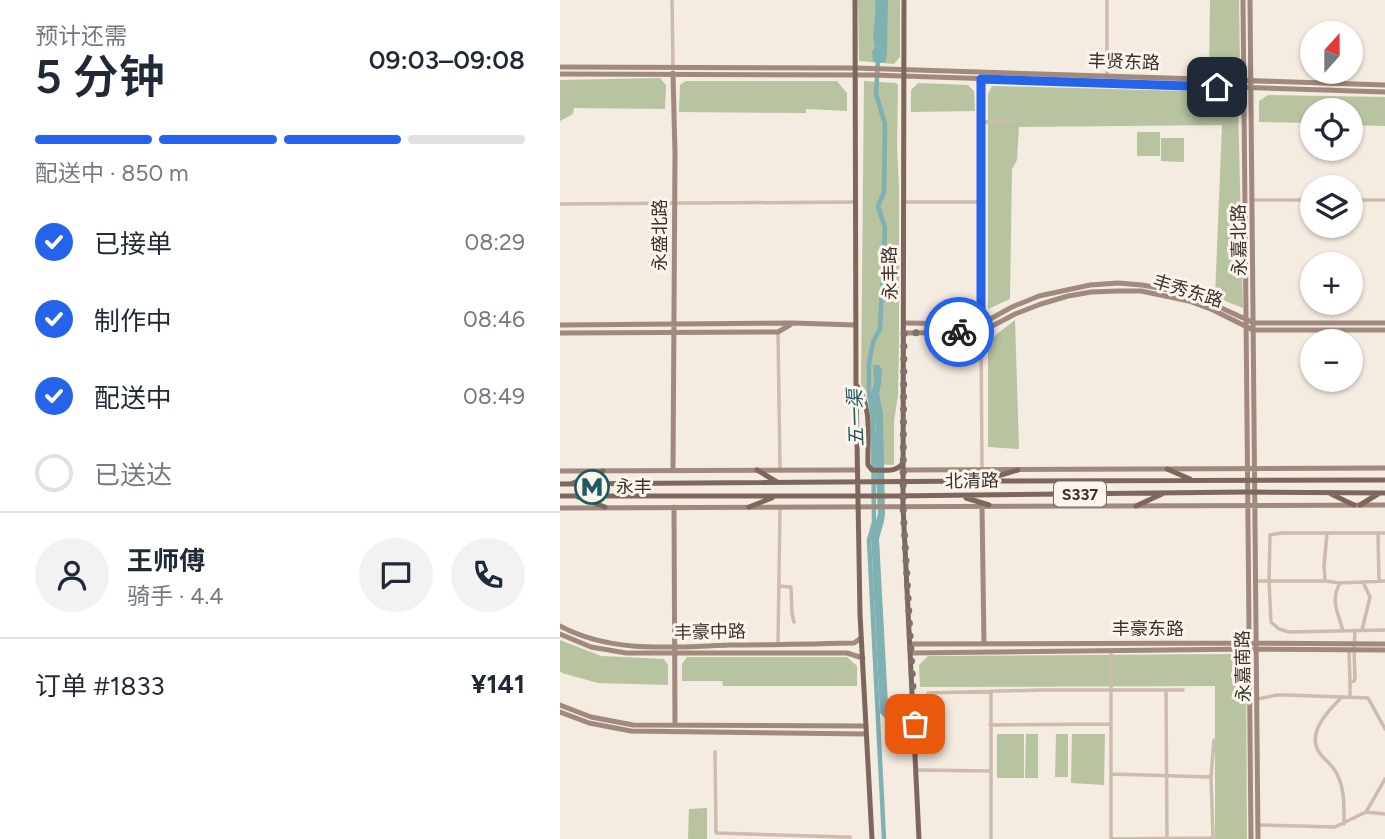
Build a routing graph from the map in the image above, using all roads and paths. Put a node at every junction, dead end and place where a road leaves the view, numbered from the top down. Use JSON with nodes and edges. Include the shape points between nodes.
{"nodes":[{"id":1,"x":672,"y":0,"type":"edge"},
{"id":2,"x":855,"y":0,"type":"edge"},
{"id":3,"x":904,"y":0,"type":"edge"},
{"id":4,"x":1107,"y":0,"type":"edge"},
{"id":5,"x":1243,"y":0,"type":"edge"},
{"id":6,"x":1250,"y":0,"type":"edge"},
{"id":7,"x":560,"y":66,"type":"edge"},
{"id":8,"x":673,"y":66,"type":"junction"},
{"id":9,"x":855,"y":72,"type":"junction"},
{"id":10,"x":560,"y":74,"type":"edge"},
{"id":11,"x":673,"y":74,"type":"junction"},
{"id":12,"x":904,"y":74,"type":"junction"},
{"id":13,"x":1107,"y":76,"type":"junction"},
{"id":14,"x":981,"y":79,"type":"junction"},
{"id":15,"x":1244,"y":80,"type":"junction"},
{"id":16,"x":1252,"y":80,"type":"junction"},
{"id":17,"x":1107,"y":83,"type":"junction"},
{"id":18,"x":1385,"y":85,"type":"edge"},
{"id":19,"x":1244,"y":88,"type":"junction"},
{"id":20,"x":1251,"y":88,"type":"junction"},
{"id":21,"x":1385,"y":92,"type":"edge"},
{"id":22,"x":1016,"y":121,"type":"dead end"},
{"id":23,"x":981,"y":122,"type":"junction"},
{"id":24,"x":1253,"y":200,"type":"junction"},
{"id":25,"x":1300,"y":200,"type":"edge"},
{"id":26,"x":1363,"y":200,"type":"edge"},
{"id":27,"x":1385,"y":200,"type":"edge"},
{"id":28,"x":856,"y":202,"type":"junction"},
{"id":29,"x":903,"y":202,"type":"junction"},
{"id":30,"x":982,"y":202,"type":"junction"},
{"id":31,"x":560,"y":204,"type":"edge"},
{"id":32,"x":674,"y":204,"type":"junction"},
{"id":33,"x":792,"y":323,"type":"junction"},
{"id":34,"x":904,"y":323,"type":"junction"},
{"id":35,"x":1246,"y":323,"type":"junction"},
{"id":36,"x":1385,"y":323,"type":"edge"},
{"id":37,"x":674,"y":324,"type":"junction"},
{"id":38,"x":981,"y":324,"type":"junction"},
{"id":39,"x":560,"y":325,"type":"edge"},
{"id":40,"x":856,"y":325,"type":"junction"},
{"id":41,"x":1254,"y":326,"type":"junction"},
{"id":42,"x":1385,"y":330,"type":"edge"},
{"id":43,"x":674,"y":332,"type":"junction"},
{"id":44,"x":778,"y":332,"type":"junction"},
{"id":45,"x":981,"y":332,"type":"junction"},
{"id":46,"x":560,"y":333,"type":"edge"},
{"id":47,"x":904,"y":333,"type":"junction"},
{"id":48,"x":856,"y":385,"type":"junction"},
{"id":49,"x":905,"y":460,"type":"junction"},
{"id":50,"x":1385,"y":468,"type":"edge"},
{"id":51,"x":1167,"y":469,"type":"junction"},
{"id":52,"x":1247,"y":469,"type":"junction"},
{"id":53,"x":1255,"y":469,"type":"junction"},
{"id":54,"x":757,"y":470,"type":"junction"},
{"id":55,"x":780,"y":470,"type":"junction"},
{"id":56,"x":858,"y":470,"type":"junction"},
{"id":57,"x":904,"y":470,"type":"junction"},
{"id":58,"x":982,"y":470,"type":"junction"},
{"id":59,"x":1018,"y":470,"type":"junction"},
{"id":60,"x":560,"y":471,"type":"edge"},
{"id":61,"x":603,"y":471,"type":"junction"},
{"id":62,"x":673,"y":471,"type":"junction"},
{"id":63,"x":1193,"y":480,"type":"junction"},
{"id":64,"x":1247,"y":480,"type":"junction"},
{"id":65,"x":1385,"y":480,"type":"edge"},
{"id":66,"x":859,"y":481,"type":"junction"},
{"id":67,"x":904,"y":481,"type":"junction"},
{"id":68,"x":983,"y":481,"type":"junction"},
{"id":69,"x":1255,"y":481,"type":"junction"},
{"id":70,"x":777,"y":482,"type":"junction"},
{"id":71,"x":560,"y":484,"type":"edge"},
{"id":72,"x":570,"y":484,"type":"junction"},
{"id":73,"x":1247,"y":492,"type":"junction"},
{"id":74,"x":1256,"y":492,"type":"junction"},
{"id":75,"x":1164,"y":493,"type":"junction"},
{"id":76,"x":1328,"y":493,"type":"junction"},
{"id":77,"x":1382,"y":493,"type":"edge"},
{"id":78,"x":560,"y":496,"type":"edge"},
{"id":79,"x":575,"y":496,"type":"junction"},
{"id":80,"x":775,"y":496,"type":"junction"},
{"id":81,"x":858,"y":496,"type":"junction"},
{"id":82,"x":904,"y":496,"type":"junction"},
{"id":83,"x":959,"y":496,"type":"junction"},
{"id":84,"x":986,"y":505,"type":"junction"},
{"id":85,"x":1247,"y":505,"type":"junction"},
{"id":86,"x":1256,"y":505,"type":"junction"},
{"id":87,"x":1357,"y":505,"type":"junction"},
{"id":88,"x":1385,"y":505,"type":"edge"},
{"id":89,"x":858,"y":506,"type":"junction"},
{"id":90,"x":903,"y":506,"type":"junction"},
{"id":91,"x":1136,"y":506,"type":"junction"},
{"id":92,"x":674,"y":507,"type":"junction"},
{"id":93,"x":748,"y":507,"type":"junction"},
{"id":94,"x":780,"y":507,"type":"junction"},
{"id":95,"x":560,"y":508,"type":"edge"},
{"id":96,"x":605,"y":508,"type":"junction"},
{"id":97,"x":1327,"y":533,"type":"junction"},
{"id":98,"x":1378,"y":533,"type":"junction"},
{"id":99,"x":1385,"y":533,"type":"edge"},
{"id":100,"x":1257,"y":581,"type":"junction"},
{"id":101,"x":1269,"y":581,"type":"junction"},
{"id":102,"x":1326,"y":581,"type":"junction"},
{"id":103,"x":1379,"y":581,"type":"junction"},
{"id":104,"x":1385,"y":581,"type":"edge"},
{"id":105,"x":1363,"y":582,"type":"junction"},
{"id":106,"x":1340,"y":583,"type":"junction"},
{"id":107,"x":779,"y":586,"type":"junction"},
{"id":108,"x":794,"y":622,"type":"dead end"},
{"id":109,"x":560,"y":626,"type":"edge"},
{"id":110,"x":1362,"y":630,"type":"junction"},
{"id":111,"x":1385,"y":630,"type":"edge"},
{"id":112,"x":1343,"y":631,"type":"junction"},
{"id":113,"x":1355,"y":631,"type":"junction"},
{"id":114,"x":560,"y":634,"type":"edge"},
{"id":115,"x":861,"y":638,"type":"junction"},
{"id":116,"x":778,"y":644,"type":"junction"},
{"id":117,"x":911,"y":644,"type":"junction"},
{"id":118,"x":984,"y":644,"type":"junction"},
{"id":119,"x":1249,"y":646,"type":"junction"},
{"id":120,"x":1257,"y":646,"type":"junction"},
{"id":121,"x":1351,"y":647,"type":"junction"},
{"id":122,"x":1385,"y":647,"type":"edge"},
{"id":123,"x":675,"y":650,"type":"junction"},
{"id":124,"x":1111,"y":651,"type":"junction"},
{"id":125,"x":911,"y":653,"type":"junction"},
{"id":126,"x":863,"y":657,"type":"junction"},
{"id":127,"x":1111,"y":690,"type":"junction"},
{"id":128,"x":1167,"y":690,"type":"junction"},
{"id":129,"x":991,"y":691,"type":"junction"},
{"id":130,"x":1183,"y":691,"type":"dead end"},
{"id":131,"x":928,"y":693,"type":"dead end"},
{"id":132,"x":1350,"y":696,"type":"junction"},
{"id":133,"x":1341,"y":698,"type":"junction"},
{"id":134,"x":1258,"y":699,"type":"junction"},
{"id":135,"x":560,"y":705,"type":"edge"},
{"id":136,"x":560,"y":712,"type":"edge"},
{"id":137,"x":1110,"y":724,"type":"junction"},
{"id":138,"x":990,"y":725,"type":"junction"},
{"id":139,"x":866,"y":726,"type":"junction"},
{"id":140,"x":675,"y":728,"type":"junction"},
{"id":141,"x":1385,"y":729,"type":"edge"},
{"id":142,"x":866,"y":734,"type":"junction"},
{"id":143,"x":1214,"y":740,"type":"dead end"},
{"id":144,"x":715,"y":752,"type":"dead end"},
{"id":145,"x":917,"y":770,"type":"junction"},
{"id":146,"x":991,"y":771,"type":"junction"},
{"id":147,"x":1111,"y":774,"type":"junction"},
{"id":148,"x":1166,"y":776,"type":"junction"},
{"id":149,"x":1211,"y":777,"type":"junction"},
{"id":150,"x":1385,"y":779,"type":"edge"},
{"id":151,"x":1366,"y":813,"type":"junction"},
{"id":152,"x":1385,"y":814,"type":"edge"},
{"id":153,"x":1344,"y":824,"type":"junction"},
{"id":154,"x":1258,"y":825,"type":"junction"},
{"id":155,"x":1213,"y":838,"type":"edge"},
{"id":156,"x":850,"y":839,"type":"edge"},
{"id":157,"x":872,"y":839,"type":"edge"},
{"id":158,"x":919,"y":839,"type":"edge"},
{"id":159,"x":991,"y":839,"type":"edge"},
{"id":160,"x":1111,"y":839,"type":"edge"},
{"id":161,"x":1167,"y":839,"type":"edge"},
{"id":162,"x":1251,"y":839,"type":"edge"},
{"id":163,"x":1258,"y":839,"type":"edge"}],
"edges":[{"from":1,"to":8,"type":"street","name":"永盛北路"},
{"from":2,"to":9,"type":"main road","name":"永丰路"},
{"from":3,"to":12,"type":"main road","name":"永丰路"},
{"from":4,"to":13,"type":"street"},
{"from":5,"to":15,"type":"street","name":"永嘉北路"},
{"from":6,"to":16,"type":"street","name":"永嘉北路"},
{"from":7,"to":8,"type":"street"},
{"from":8,"to":9,"type":"street"},
{"from":8,"to":11,"type":"street","name":"永盛北路"},
{"from":9,"to":11,"type":"street"},
{"from":9,"to":12,"type":"street"},
{"from":9,"to":28,"type":"main road","name":"永丰路"},
{"from":10,"to":11,"type":"street"},
{"from":11,"to":32,"type":"street","name":"永盛北路"},
{"from":12,"to":13,"type":"street","name":"丰贤东路"},
{"from":12,"to":14,"type":"street","name":"丰贤东路"},
{"from":12,"to":29,"type":"main road","name":"永丰路"},
{"from":13,"to":15,"type":"street","name":"丰贤东路"},
{"from":13,"to":17,"type":"street"},
{"from":14,"to":17,"type":"street","name":"丰贤东路"},
{"from":14,"to":23,"type":"street"},
{"from":15,"to":16,"type":"street","name":"丰贤东路"},
{"from":15,"to":19,"type":"street","name":"永嘉北路"},
{"from":16,"to":18,"type":"street","name":"丰贤东路"},
{"from":16,"to":20,"type":"street","name":"永嘉北路"},
{"from":17,"to":19,"type":"street","name":"丰贤东路"},
{"from":19,"to":20,"type":"street","name":"丰贤东路"},
{"from":19,"to":35,"type":"street","name":"永嘉北路"},
{"from":20,"to":21,"type":"street","name":"丰贤东路"},
{"from":20,"to":24,"type":"street","name":"永嘉北路"},
{"from":22,"to":23,"type":"street"},
{"from":23,"to":30,"type":"street"},
{"from":24,"to":25,"type":"street"},
{"from":24,"to":41,"type":"street","name":"永嘉北路"},
{"from":26,"to":27,"type":"street"},
{"from":28,"to":32,"type":"street"},
{"from":28,"to":40,"type":"main road","name":"永丰路"},
{"from":29,"to":30,"type":"street"},
{"from":29,"to":34,"type":"main road","name":"永丰路"},
{"from":30,"to":38,"type":"street"},
{"from":31,"to":32,"type":"street"},
{"from":32,"to":37,"type":"street","name":"永盛北路"},
{"from":33,"to":37,"type":"street"},
{"from":33,"to":40,"type":"street"},
{"from":33,"to":44,"type":"street"},
{"from":34,"to":38,"type":"street","name":"丰秀东路"},
{"from":34,"to":47,"type":"main road","name":"永丰路"},
{"from":35,"to":38,"type":"street","name":"丰秀东路","via":[[1191,294],[1118,283],[1039,296]]},
{"from":35,"to":41,"type":"street","name":"丰秀东路"},
{"from":35,"to":45,"type":"street","name":"丰秀东路","via":[[1189,301],[1117,291],[1041,304]]},
{"from":35,"to":52,"type":"street","name":"永嘉北路"},
{"from":36,"to":41,"type":"street","name":"丰秀东路"},
{"from":37,"to":39,"type":"street"},
{"from":37,"to":43,"type":"street","name":"永盛北路"},
{"from":38,"to":45,"type":"street"},
{"from":40,"to":48,"type":"main road","name":"永丰路"},
{"from":41,"to":42,"type":"street","name":"丰秀东路"},
{"from":41,"to":53,"type":"street","name":"永嘉北路"},
{"from":43,"to":44,"type":"street"},
{"from":43,"to":46,"type":"street"},
{"from":43,"to":62,"type":"street","name":"永盛北路"},
{"from":44,"to":55,"type":"street"},
{"from":45,"to":47,"type":"street","name":"丰秀东路"},
{"from":45,"to":58,"type":"street"},
{"from":47,"to":49,"type":"main road","name":"永丰路"},
{"from":48,"to":49,"type":"main road","via":[[867,410],[867,465],[872,470],[893,470]]},
{"from":48,"to":56,"type":"main road","name":"永丰路"},
{"from":49,"to":57,"type":"main road","name":"永丰路"},
{"from":50,"to":53,"type":"street","name":"北清路"},
{"from":51,"to":52,"type":"street","name":"北清路"},
{"from":51,"to":59,"type":"street","name":"北清路"},
{"from":51,"to":63,"type":"main road"},
{"from":52,"to":53,"type":"street","name":"北清路"},
{"from":52,"to":64,"type":"street","name":"永嘉北路"},
{"from":53,"to":69,"type":"street","name":"永嘉北路"},
{"from":54,"to":55,"type":"street"},
{"from":54,"to":62,"type":"street"},
{"from":54,"to":70,"type":"main road"},
{"from":55,"to":56,"type":"street"},
{"from":56,"to":66,"type":"main road","name":"永丰路"},
{"from":57,"to":58,"type":"street","name":"北清路"},
{"from":57,"to":67,"type":"main road","name":"永丰路"},
{"from":58,"to":59,"type":"street","name":"北清路"},
{"from":59,"to":68,"type":"main road"},
{"from":60,"to":61,"type":"street"},
{"from":61,"to":62,"type":"street"},
{"from":61,"to":72,"type":"main road"},
{"from":63,"to":64,"type":"main road","name":"北清路","number":"S337"},
{"from":63,"to":68,"type":"main road","name":"北清路","number":"S337"},
{"from":64,"to":69,"type":"main road","name":"北清路","number":"S337"},
{"from":64,"to":73,"type":"street","name":"永嘉北路"},
{"from":65,"to":69,"type":"main road","name":"北清路","number":"S337"},
{"from":66,"to":67,"type":"main road","name":"北清路","number":"S337"},
{"from":66,"to":70,"type":"main road","name":"北清路","number":"S337"},
{"from":66,"to":81,"type":"main road","name":"永丰路"},
{"from":67,"to":68,"type":"main road","name":"北清路","number":"S337"},
{"from":67,"to":82,"type":"main road","name":"永丰路"},
{"from":69,"to":74,"type":"street","name":"永嘉北路"},
{"from":70,"to":72,"type":"main road","name":"北清路","number":"S337"},
{"from":71,"to":72,"type":"main road","name":"北清路","number":"S337"},
{"from":73,"to":74,"type":"main road","name":"北清路","number":"S337"},
{"from":73,"to":75,"type":"main road","name":"北清路","number":"S337"},
{"from":73,"to":85,"type":"street","name":"永嘉南路"},
{"from":74,"to":76,"type":"main road","name":"北清路","number":"S337"},
{"from":74,"to":86,"type":"street","name":"永嘉南路"},
{"from":75,"to":83,"type":"main road","name":"北清路","number":"S337"},
{"from":75,"to":91,"type":"main road"},
{"from":76,"to":77,"type":"main road","name":"北清路","number":"S337"},
{"from":76,"to":87,"type":"main road"},
{"from":77,"to":87,"type":"main road"},
{"from":78,"to":79,"type":"main road","name":"北清路"},
{"from":79,"to":80,"type":"main road","name":"北清路"},
{"from":79,"to":96,"type":"main road"},
{"from":80,"to":81,"type":"main road","name":"北清路"},
{"from":80,"to":93,"type":"main road"},
{"from":81,"to":82,"type":"main road","name":"北清路"},
{"from":81,"to":89,"type":"main road","name":"永丰路"},
{"from":82,"to":83,"type":"main road","name":"北清路","number":"S337"},
{"from":82,"to":90,"type":"main road","name":"永丰路"},
{"from":83,"to":84,"type":"main road"},
{"from":84,"to":90,"type":"street","name":"北清路"},
{"from":84,"to":91,"type":"street","name":"北清路"},
{"from":84,"to":118,"type":"street"},
{"from":85,"to":86,"type":"street","name":"北清路"},
{"from":85,"to":91,"type":"street","name":"北清路"},
{"from":85,"to":119,"type":"street","name":"永嘉南路"},
{"from":86,"to":87,"type":"street","name":"北清路"},
{"from":86,"to":100,"type":"street","name":"永嘉南路"},
{"from":87,"to":88,"type":"street","name":"北清路"},
{"from":89,"to":90,"type":"street","name":"北清路"},
{"from":89,"to":94,"type":"street"},
{"from":89,"to":115,"type":"main road","name":"永丰路"},
{"from":90,"to":117,"type":"main road","name":"永丰路"},
{"from":92,"to":93,"type":"street"},
{"from":92,"to":96,"type":"street"},
{"from":92,"to":123,"type":"street"},
{"from":93,"to":94,"type":"street"},
{"from":94,"to":107,"type":"street"},
{"from":95,"to":96,"type":"street"},
{"from":97,"to":98,"type":"street"},
{"from":97,"to":101,"type":"street","via":[[1270,535]]},
{"from":97,"to":102,"type":"street"},
{"from":98,"to":99,"type":"street"},
{"from":98,"to":103,"type":"street"},
{"from":100,"to":101,"type":"street"},
{"from":100,"to":120,"type":"street","name":"永嘉南路"},
{"from":101,"to":102,"type":"street"},
{"from":101,"to":112,"type":"street","via":[[1271,622],[1279,629]]},
{"from":102,"to":106,"type":"street"},
{"from":103,"to":104,"type":"street"},
{"from":103,"to":105,"type":"street"},
{"from":105,"to":106,"type":"street"},
{"from":105,"to":110,"type":"street","via":[[1370,597]]},
{"from":106,"to":112,"type":"street","via":[[1334,600]]},
{"from":107,"to":108,"type":"street","via":[[791,587]]},
{"from":107,"to":116,"type":"street"},
{"from":109,"to":123,"type":"street","name":"丰豪中路","via":[[593,640]]},
{"from":110,"to":111,"type":"street"},
{"from":110,"to":113,"type":"street"},
{"from":112,"to":113,"type":"street"},
{"from":113,"to":121,"type":"street"},
{"from":114,"to":123,"type":"street","name":"丰豪中路","via":[[626,653]]},
{"from":115,"to":116,"type":"street","name":"丰豪中路","via":[[854,643]]},
{"from":115,"to":126,"type":"main road","name":"永丰路"},
{"from":116,"to":123,"type":"street","name":"丰豪中路"},
{"from":117,"to":118,"type":"street","name":"丰豪东路"},
{"from":117,"to":125,"type":"main road","name":"永丰路"},
{"from":118,"to":119,"type":"street","name":"丰豪东路"},
{"from":119,"to":120,"type":"street","name":"丰豪东路"},
{"from":119,"to":124,"type":"street","name":"丰豪东路"},
{"from":119,"to":162,"type":"street","name":"永嘉南路"},
{"from":120,"to":121,"type":"street","name":"丰豪东路"},
{"from":120,"to":134,"type":"street","name":"永嘉南路"},
{"from":121,"to":122,"type":"street","name":"丰豪东路"},
{"from":121,"to":132,"type":"street"},
{"from":123,"to":126,"type":"street","name":"丰豪中路"},
{"from":123,"to":140,"type":"street"},
{"from":124,"to":125,"type":"street","name":"丰豪东路"},
{"from":124,"to":127,"type":"street"},
{"from":125,"to":145,"type":"main road","name":"永丰路"},
{"from":126,"to":139,"type":"main road","name":"永丰路"},
{"from":127,"to":128,"type":"street"},
{"from":127,"to":129,"type":"street"},
{"from":127,"to":137,"type":"street"},
{"from":128,"to":130,"type":"street"},
{"from":128,"to":148,"type":"street"},
{"from":129,"to":131,"type":"street"},
{"from":129,"to":138,"type":"street"},
{"from":132,"to":133,"type":"street"},
{"from":132,"to":141,"type":"street","via":[[1367,698]]},
{"from":133,"to":134,"type":"street","via":[[1277,695]]},
{"from":133,"to":153,"type":"street","via":[[1315,737],[1317,749],[1338,775],[1345,799]]},
{"from":134,"to":154,"type":"street","name":"永嘉南路"},
{"from":135,"to":140,"type":"street","via":[[615,722]]},
{"from":136,"to":140,"type":"street","via":[[631,731]]},
{"from":137,"to":138,"type":"street"},
{"from":137,"to":147,"type":"street"},
{"from":138,"to":146,"type":"street"},
{"from":139,"to":140,"type":"street"},
{"from":139,"to":142,"type":"main road","name":"永丰路"},
{"from":140,"to":142,"type":"street"},
{"from":142,"to":157,"type":"main road","name":"永丰路"},
{"from":143,"to":149,"type":"street"},
{"from":144,"to":156,"type":"street","via":[[716,833]]},
{"from":145,"to":146,"type":"street"},
{"from":145,"to":158,"type":"main road","name":"永丰路"},
{"from":146,"to":159,"type":"street"},
{"from":147,"to":148,"type":"street"},
{"from":147,"to":160,"type":"street"},
{"from":148,"to":149,"type":"street"},
{"from":148,"to":161,"type":"street"},
{"from":149,"to":155,"type":"street"},
{"from":150,"to":151,"type":"street"},
{"from":151,"to":152,"type":"street"},
{"from":151,"to":153,"type":"street"},
{"from":153,"to":154,"type":"street"},
{"from":154,"to":163,"type":"street","name":"永嘉南路"},
{"from":155,"to":161,"type":"street"},
{"from":160,"to":161,"type":"street"}]}
